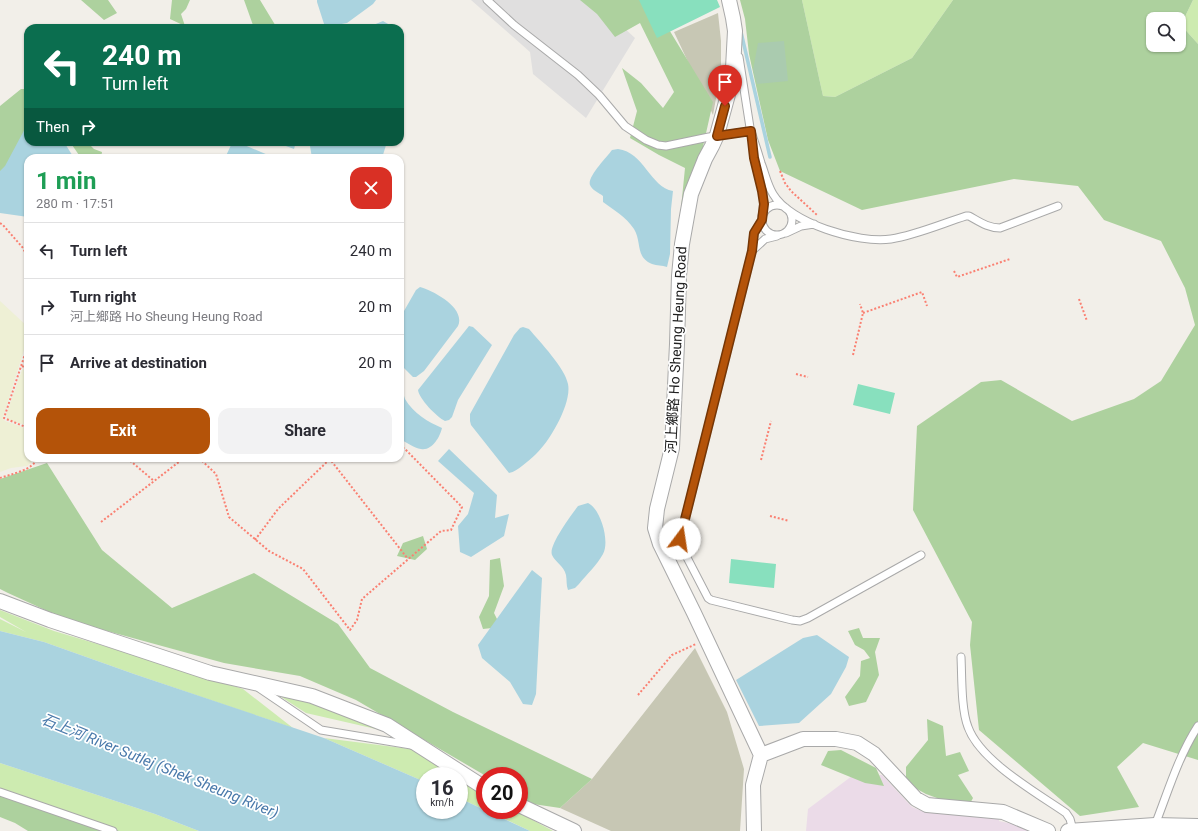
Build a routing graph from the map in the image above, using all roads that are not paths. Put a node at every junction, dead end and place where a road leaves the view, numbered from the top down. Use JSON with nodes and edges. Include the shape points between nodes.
{"nodes":[{"id":1,"x":487,"y":0,"type":"edge"},
{"id":2,"x":729,"y":0,"type":"edge"},
{"id":3,"x":735,"y":32,"type":"junction"},
{"id":4,"x":751,"y":131,"type":"junction"},
{"id":5,"x":717,"y":136,"type":"junction"},
{"id":6,"x":1058,"y":206,"type":"dead end"},
{"id":7,"x":786,"y":208,"type":"junction"},
{"id":8,"x":762,"y":218,"type":"junction"},
{"id":9,"x":814,"y":224,"type":"junction"},
{"id":10,"x":782,"y":234,"type":"junction"},
{"id":11,"x":752,"y":251,"type":"junction"},
{"id":12,"x":921,"y":555,"type":"dead end"},
{"id":13,"x":0,"y":601,"type":"edge"},
{"id":14,"x":961,"y":657,"type":"dead end"},
{"id":15,"x":251,"y":682,"type":"junction"},
{"id":16,"x":1198,"y":726,"type":"edge"},
{"id":17,"x":421,"y":746,"type":"junction"},
{"id":18,"x":760,"y":755,"type":"junction"},
{"id":19,"x":476,"y":782,"type":"edge"},
{"id":20,"x":0,"y":792,"type":"edge"},
{"id":21,"x":528,"y":809,"type":"edge"},
{"id":22,"x":1155,"y":825,"type":"junction"},
{"id":23,"x":1198,"y":826,"type":"edge"},
{"id":24,"x":1070,"y":830,"type":"edge"},
{"id":25,"x":113,"y":831,"type":"edge"},
{"id":26,"x":574,"y":831,"type":"edge"},
{"id":27,"x":754,"y":831,"type":"edge"},
{"id":28,"x":1048,"y":831,"type":"edge"}],
"edges":[{"from":1,"to":5,"type":"lane","via":[[578,75],[620,121],[640,137],[666,146]]},
{"from":2,"to":3,"type":"street","name":"河上鄉路 Ho Sheung Heung Road"},
{"from":3,"to":4,"type":"lane"},
{"from":3,"to":5,"type":"street","name":"河上鄉路 Ho Sheung Heung Road","via":[[733,68]]},
{"from":4,"to":5,"type":"lane"},
{"from":4,"to":7,"type":"lane","via":[[767,183],[778,201]]},
{"from":4,"to":8,"type":"lane","via":[[754,158],[764,198]]},
{"from":5,"to":18,"type":"street","name":"河上鄉路 Ho Sheung Heung Road","via":[[692,194],[682,244],[672,448],[655,528],[660,544]]},
{"from":6,"to":9,"type":"lane","via":[[1000,228],[986,226],[966,216],[908,236],[890,239],[859,237],[827,230]]},
{"from":7,"to":8,"type":"lane","via":[[773,205]]},
{"from":7,"to":9,"type":"lane"},
{"from":7,"to":10,"type":"lane","via":[[792,222],[791,227]]},
{"from":8,"to":10,"type":"lane","via":[[765,230],[774,235]]},
{"from":8,"to":11,"type":"lane","via":[[754,233]]},
{"from":9,"to":10,"type":"lane"},
{"from":10,"to":11,"type":"lane","via":[[765,239]]},
{"from":11,"to":12,"type":"lane","via":[[680,539],[680,544],[708,598],[800,621]]},
{"from":13,"to":15,"type":"street","via":[[210,673]]},
{"from":14,"to":24,"type":"lane","via":[[964,714],[975,740],[999,767],[1066,813],[1070,819]]},
{"from":15,"to":17,"type":"street","via":[[312,696],[387,725]]},
{"from":15,"to":17,"type":"lane","via":[[321,730]]},
{"from":16,"to":22,"type":"lane","via":[[1176,768]]},
{"from":17,"to":19,"type":"street"},
{"from":18,"to":27,"type":"street","via":[[753,785]]},
{"from":18,"to":28,"type":"street","via":[[803,739],[836,739],[857,743],[874,754],[916,799],[927,805],[1003,812]]},
{"from":20,"to":25,"type":"lane"},
{"from":21,"to":26,"type":"street"},
{"from":22,"to":23,"type":"street"},
{"from":22,"to":24,"type":"street"}]}
